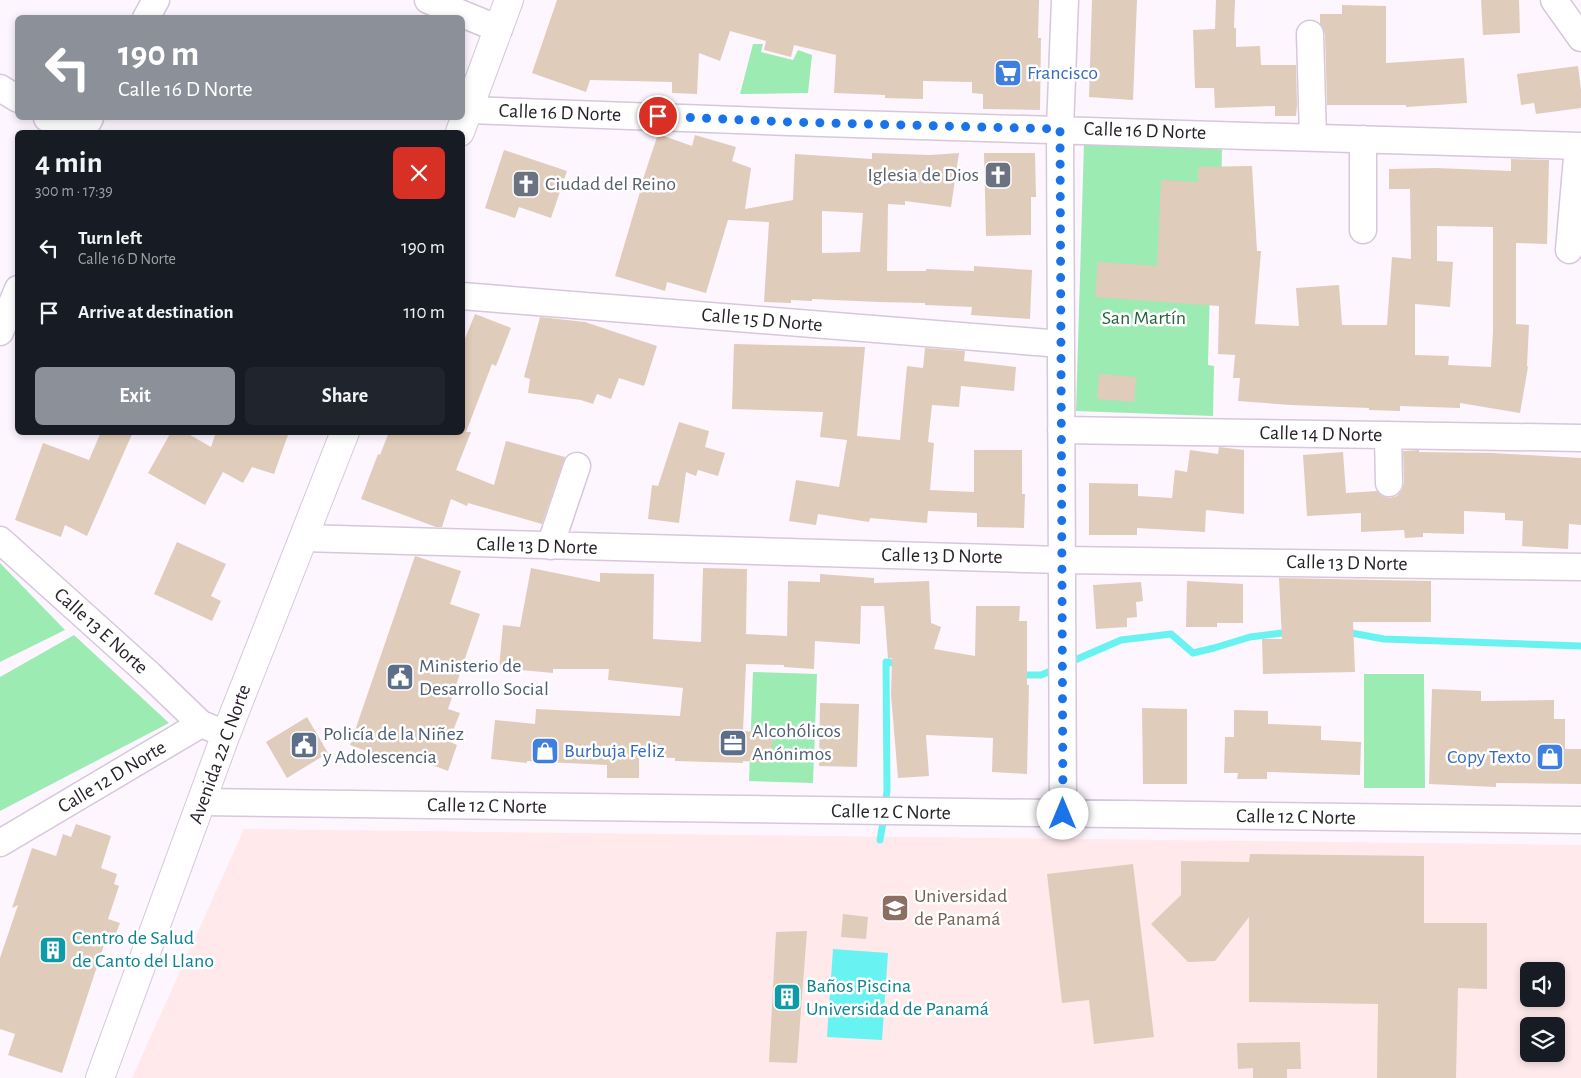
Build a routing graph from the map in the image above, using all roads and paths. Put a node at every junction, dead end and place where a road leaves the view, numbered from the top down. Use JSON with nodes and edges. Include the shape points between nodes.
{"nodes":[{"id":1,"x":156,"y":0,"type":"edge"},
{"id":2,"x":428,"y":0,"type":"edge"},
{"id":3,"x":509,"y":0,"type":"edge"},
{"id":4,"x":1065,"y":0,"type":"edge"},
{"id":5,"x":1554,"y":0,"type":"edge"},
{"id":6,"x":148,"y":15,"type":"edge"},
{"id":7,"x":464,"y":15,"type":"edge"},
{"id":8,"x":465,"y":15,"type":"edge"},
{"id":9,"x":498,"y":29,"type":"junction"},
{"id":10,"x":1310,"y":34,"type":"dead end"},
{"id":11,"x":1581,"y":38,"type":"edge"},
{"id":12,"x":0,"y":88,"type":"edge"},
{"id":13,"x":15,"y":97,"type":"edge"},
{"id":14,"x":465,"y":118,"type":"edge"},
{"id":15,"x":50,"y":120,"type":"edge"},
{"id":16,"x":464,"y":121,"type":"edge"},
{"id":17,"x":1060,"y":129,"type":"junction"},
{"id":18,"x":68,"y":130,"type":"edge"},
{"id":19,"x":1313,"y":137,"type":"junction"},
{"id":20,"x":1363,"y":139,"type":"junction"},
{"id":21,"x":1579,"y":146,"type":"edge"},
{"id":22,"x":1363,"y":230,"type":"dead end"},
{"id":23,"x":1569,"y":250,"type":"dead end"},
{"id":24,"x":15,"y":296,"type":"edge"},
{"id":25,"x":465,"y":296,"type":"edge"},
{"id":26,"x":0,"y":332,"type":"edge"},
{"id":27,"x":1061,"y":344,"type":"junction"},
{"id":28,"x":1062,"y":430,"type":"junction"},
{"id":29,"x":344,"y":435,"type":"edge"},
{"id":30,"x":1388,"y":435,"type":"junction"},
{"id":31,"x":1581,"y":438,"type":"edge"},
{"id":32,"x":577,"y":466,"type":"dead end"},
{"id":33,"x":1389,"y":483,"type":"dead end"},
{"id":34,"x":303,"y":538,"type":"junction"},
{"id":35,"x":0,"y":540,"type":"edge"},
{"id":36,"x":550,"y":546,"type":"junction"},
{"id":37,"x":1062,"y":560,"type":"junction"},
{"id":38,"x":1581,"y":566,"type":"edge"},
{"id":39,"x":200,"y":724,"type":"junction"},
{"id":40,"x":226,"y":734,"type":"junction"},
{"id":41,"x":202,"y":802,"type":"junction"},
{"id":42,"x":1063,"y":814,"type":"junction"},
{"id":43,"x":1581,"y":820,"type":"edge"},
{"id":44,"x":0,"y":844,"type":"edge"},
{"id":45,"x":100,"y":1078,"type":"edge"}],
"edges":[{"from":1,"to":6,"type":"street"},
{"from":2,"to":7,"type":"street"},
{"from":3,"to":9,"type":"street"},
{"from":4,"to":17,"type":"street"},
{"from":5,"to":11,"type":"street"},
{"from":8,"to":9,"type":"street"},
{"from":9,"to":14,"type":"street"},
{"from":10,"to":19,"type":"street"},
{"from":12,"to":13,"type":"street"},
{"from":15,"to":18,"type":"street"},
{"from":16,"to":17,"type":"street","name":"Calle 16 D Norte","via":[[789,122]]},
{"from":17,"to":19,"type":"street","name":"Calle 16 D Norte"},
{"from":17,"to":27,"type":"street"},
{"from":19,"to":20,"type":"street","name":"Calle 16 D Norte"},
{"from":20,"to":21,"type":"street","name":"Calle 16 D Norte"},
{"from":20,"to":22,"type":"street"},
{"from":21,"to":23,"type":"street"},
{"from":24,"to":26,"type":"street"},
{"from":25,"to":27,"type":"street","name":"Calle 15 D Norte"},
{"from":27,"to":28,"type":"street"},
{"from":28,"to":30,"type":"street","name":"Calle 14 D Norte"},
{"from":28,"to":37,"type":"street"},
{"from":29,"to":34,"type":"street","name":"Avenida 22 C Norte"},
{"from":30,"to":31,"type":"street","name":"Calle 14 D Norte"},
{"from":30,"to":33,"type":"street"},
{"from":32,"to":36,"type":"street"},
{"from":34,"to":36,"type":"street","name":"Calle 13 D Norte"},
{"from":34,"to":40,"type":"street","name":"Avenida 22 C Norte"},
{"from":35,"to":39,"type":"street","name":"Calle 13 E Norte"},
{"from":36,"to":37,"type":"street","name":"Calle 13 D Norte"},
{"from":37,"to":38,"type":"street","name":"Calle 13 D Norte"},
{"from":37,"to":42,"type":"street"},
{"from":39,"to":40,"type":"street"},
{"from":39,"to":44,"type":"street","name":"Calle 12 D Norte"},
{"from":40,"to":41,"type":"street","name":"Avenida 22 C Norte"},
{"from":41,"to":42,"type":"street","name":"Calle 12 C Norte"},
{"from":41,"to":45,"type":"street","name":"Avenida 22 C Norte"},
{"from":42,"to":43,"type":"street","name":"Calle 12 C Norte"}]}
